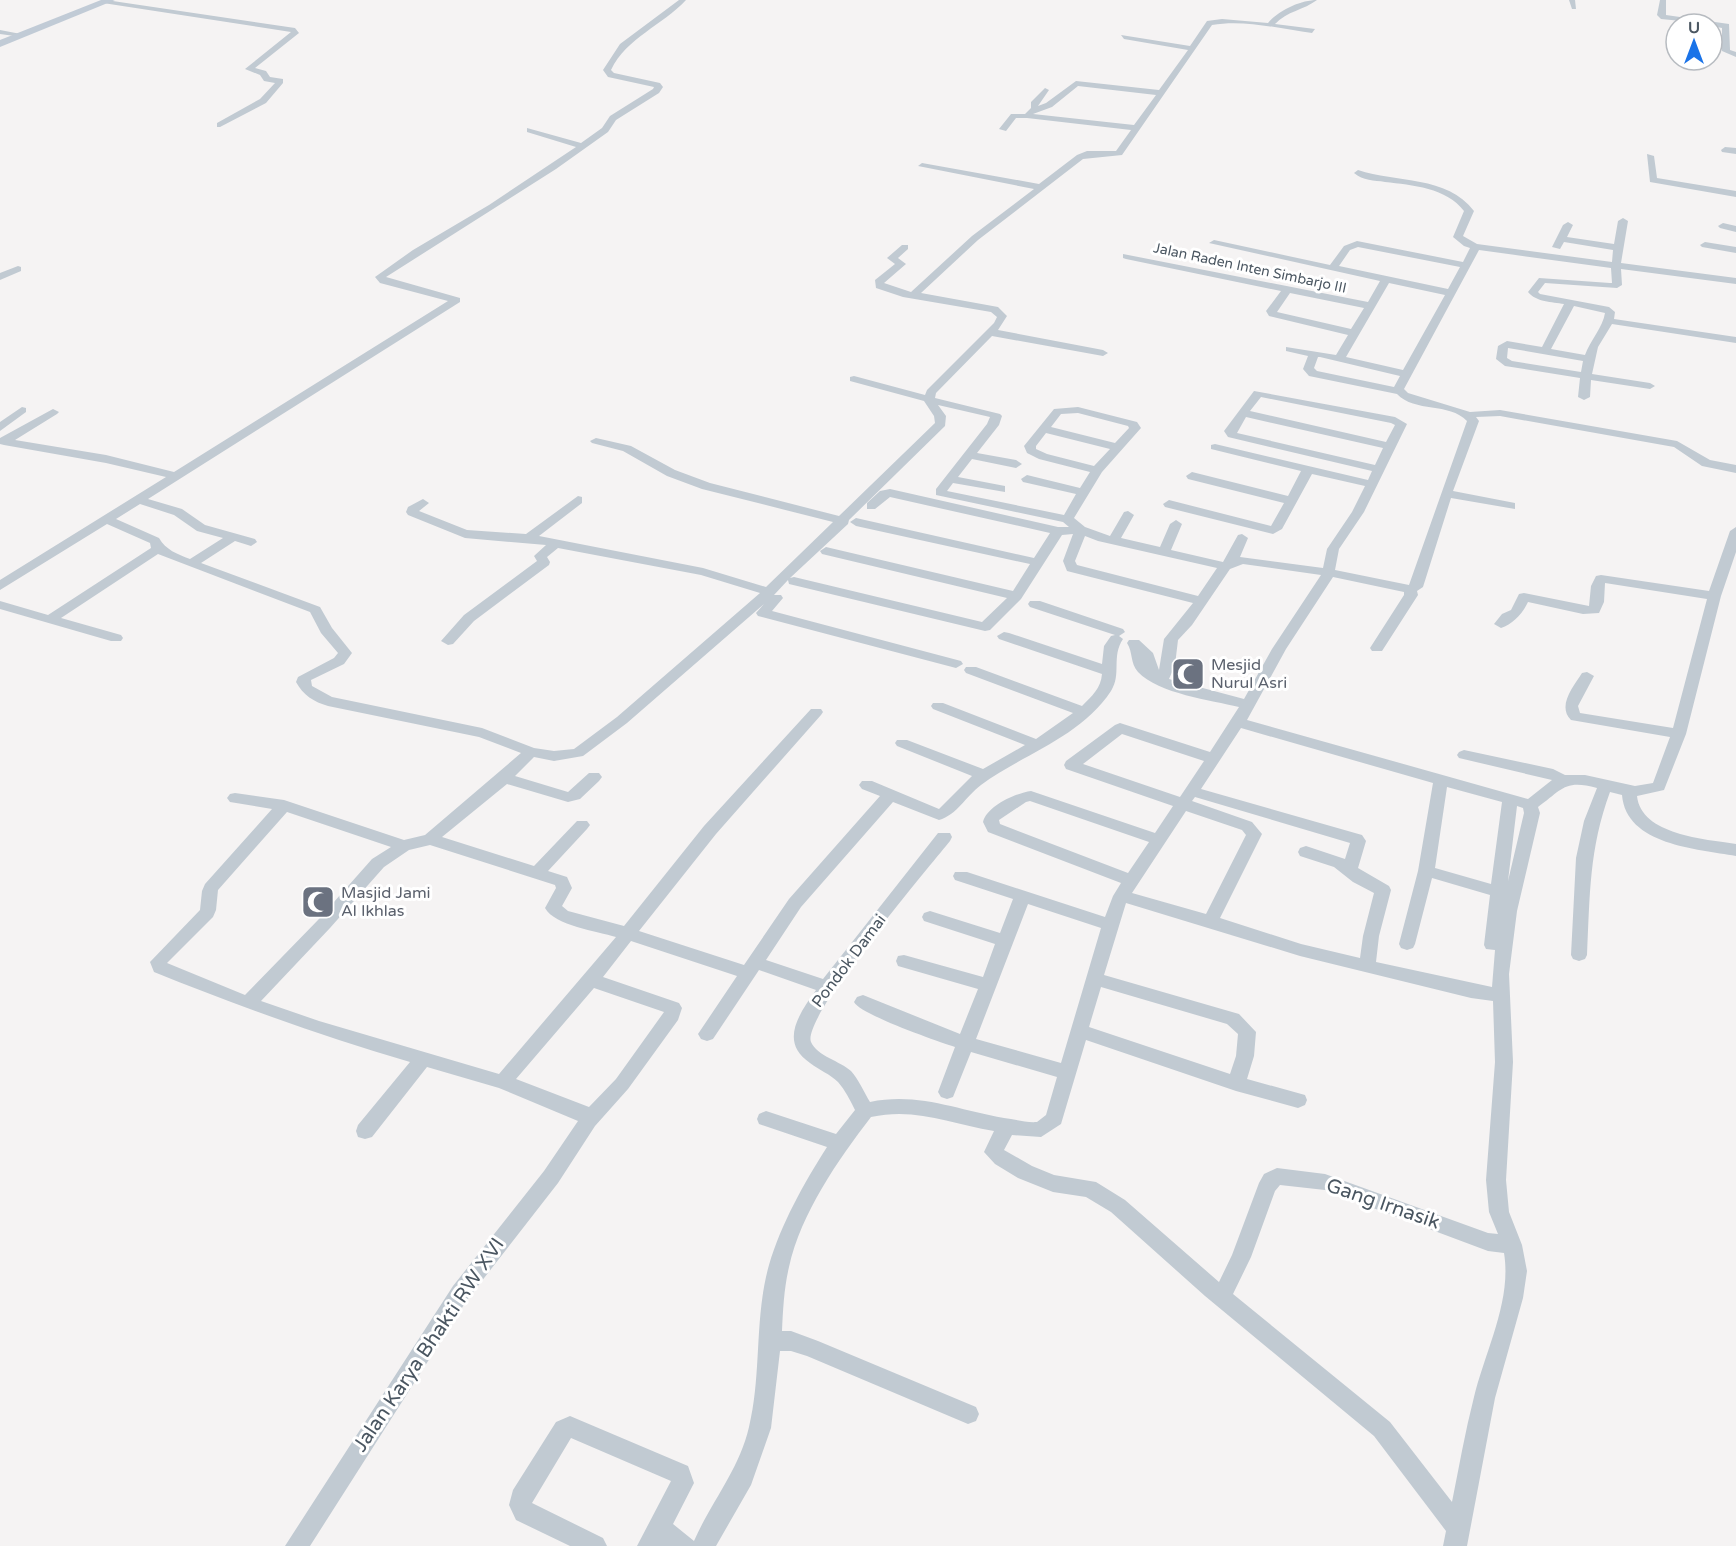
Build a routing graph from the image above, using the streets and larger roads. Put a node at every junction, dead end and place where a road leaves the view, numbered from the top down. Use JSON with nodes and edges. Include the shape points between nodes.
{"nodes":[{"id":1,"x":683,"y":0,"type":"edge"},
{"id":2,"x":1314,"y":0,"type":"edge"},
{"id":3,"x":1662,"y":0,"type":"edge"},
{"id":4,"x":108,"y":1,"type":"edge"},
{"id":5,"x":1270,"y":25,"type":"junction"},
{"id":6,"x":1312,"y":31,"type":"dead end"},
{"id":7,"x":0,"y":32,"type":"edge"},
{"id":8,"x":22,"y":35,"type":"junction"},
{"id":9,"x":1124,"y":37,"type":"dead end"},
{"id":10,"x":0,"y":44,"type":"edge"},
{"id":11,"x":1191,"y":48,"type":"junction"},
{"id":12,"x":1736,"y":55,"type":"edge"},
{"id":13,"x":1045,"y":90,"type":"dead end"},
{"id":14,"x":1161,"y":93,"type":"junction"},
{"id":15,"x":1035,"y":109,"type":"junction"},
{"id":16,"x":1027,"y":116,"type":"junction"},
{"id":17,"x":220,"y":125,"type":"dead end"},
{"id":18,"x":1137,"y":128,"type":"junction"},
{"id":19,"x":1003,"y":129,"type":"dead end"},
{"id":20,"x":530,"y":130,"type":"dead end"},
{"id":21,"x":582,"y":146,"type":"junction"},
{"id":22,"x":1725,"y":150,"type":"dead end"},
{"id":23,"x":1736,"y":151,"type":"edge"},
{"id":24,"x":1650,"y":156,"type":"dead end"},
{"id":25,"x":922,"y":166,"type":"dead end"},
{"id":26,"x":1358,"y":173,"type":"dead end"},
{"id":27,"x":1040,"y":187,"type":"junction"},
{"id":28,"x":1736,"y":194,"type":"edge"},
{"id":29,"x":1623,"y":221,"type":"dead end"},
{"id":30,"x":1568,"y":225,"type":"dead end"},
{"id":31,"x":1723,"y":226,"type":"dead end"},
{"id":32,"x":1736,"y":229,"type":"edge"},
{"id":33,"x":1560,"y":239,"type":"junction"},
{"id":34,"x":1214,"y":243,"type":"dead end"},
{"id":35,"x":1705,"y":245,"type":"dead end"},
{"id":36,"x":905,"y":247,"type":"dead end"},
{"id":37,"x":1476,"y":247,"type":"junction"},
{"id":38,"x":1619,"y":248,"type":"junction"},
{"id":39,"x":1736,"y":250,"type":"edge"},
{"id":40,"x":1126,"y":256,"type":"dead end"},
{"id":41,"x":1552,"y":258,"type":"junction"},
{"id":42,"x":1616,"y":264,"type":"junction"},
{"id":43,"x":1466,"y":265,"type":"junction"},
{"id":44,"x":18,"y":269,"type":"dead end"},
{"id":45,"x":1332,"y":269,"type":"junction"},
{"id":46,"x":0,"y":277,"type":"edge"},
{"id":47,"x":1386,"y":280,"type":"junction"},
{"id":48,"x":1736,"y":281,"type":"edge"},
{"id":49,"x":1287,"y":289,"type":"junction"},
{"id":50,"x":1451,"y":293,"type":"junction"},
{"id":51,"x":915,"y":296,"type":"junction"},
{"id":52,"x":1570,"y":303,"type":"junction"},
{"id":53,"x":1370,"y":306,"type":"junction"},
{"id":54,"x":1609,"y":321,"type":"junction"},
{"id":55,"x":989,"y":332,"type":"junction"},
{"id":56,"x":1354,"y":333,"type":"junction"},
{"id":57,"x":1736,"y":340,"type":"edge"},
{"id":58,"x":1290,"y":350,"type":"dead end"},
{"id":59,"x":1545,"y":351,"type":"junction"},
{"id":60,"x":1103,"y":353,"type":"dead end"},
{"id":61,"x":1314,"y":354,"type":"junction"},
{"id":62,"x":1340,"y":357,"type":"junction"},
{"id":63,"x":1589,"y":359,"type":"junction"},
{"id":64,"x":1406,"y":374,"type":"junction"},
{"id":65,"x":1585,"y":375,"type":"junction"},
{"id":66,"x":854,"y":379,"type":"dead end"},
{"id":67,"x":1650,"y":386,"type":"dead end"},
{"id":68,"x":1398,"y":392,"type":"junction"},
{"id":69,"x":1584,"y":397,"type":"dead end"},
{"id":70,"x":930,"y":399,"type":"junction"},
{"id":71,"x":950,"y":405,"type":"junction"},
{"id":72,"x":22,"y":410,"type":"dead end"},
{"id":73,"x":52,"y":412,"type":"dead end"},
{"id":74,"x":1242,"y":413,"type":"junction"},
{"id":75,"x":1470,"y":415,"type":"junction"},
{"id":76,"x":940,"y":416,"type":"junction"},
{"id":77,"x":0,"y":428,"type":"edge"},
{"id":78,"x":1044,"y":429,"type":"junction"},
{"id":79,"x":596,"y":441,"type":"dead end"},
{"id":80,"x":2,"y":442,"type":"edge"},
{"id":81,"x":1389,"y":446,"type":"junction"},
{"id":82,"x":1118,"y":447,"type":"junction"},
{"id":83,"x":1215,"y":447,"type":"dead end"},
{"id":84,"x":969,"y":455,"type":"junction"},
{"id":85,"x":1016,"y":464,"type":"dead end"},
{"id":86,"x":1378,"y":469,"type":"junction"},
{"id":87,"x":1736,"y":469,"type":"edge"},
{"id":88,"x":1097,"y":470,"type":"junction"},
{"id":89,"x":1308,"y":470,"type":"junction"},
{"id":90,"x":178,"y":476,"type":"junction"},
{"id":91,"x":1192,"y":476,"type":"dead end"},
{"id":92,"x":951,"y":478,"type":"junction"},
{"id":93,"x":1027,"y":479,"type":"dead end"},
{"id":94,"x":1371,"y":484,"type":"junction"},
{"id":95,"x":1001,"y":489,"type":"dead end"},
{"id":96,"x":1083,"y":492,"type":"junction"},
{"id":97,"x":1446,"y":493,"type":"junction"},
{"id":98,"x":140,"y":500,"type":"junction"},
{"id":99,"x":578,"y":500,"type":"dead end"},
{"id":100,"x":1291,"y":501,"type":"junction"},
{"id":101,"x":423,"y":503,"type":"dead end"},
{"id":102,"x":1169,"y":504,"type":"dead end"},
{"id":103,"x":1511,"y":506,"type":"dead end"},
{"id":104,"x":1128,"y":515,"type":"dead end"},
{"id":105,"x":1067,"y":519,"type":"junction"},
{"id":106,"x":108,"y":520,"type":"junction"},
{"id":107,"x":850,"y":521,"type":"junction"},
{"id":108,"x":1176,"y":524,"type":"dead end"},
{"id":109,"x":1082,"y":530,"type":"junction"},
{"id":110,"x":1058,"y":531,"type":"junction"},
{"id":111,"x":232,"y":537,"type":"junction"},
{"id":112,"x":1735,"y":537,"type":"edge"},
{"id":113,"x":529,"y":538,"type":"junction"},
{"id":114,"x":1242,"y":538,"type":"dead end"},
{"id":115,"x":1114,"y":540,"type":"junction"},
{"id":116,"x":251,"y":542,"type":"dead end"},
{"id":117,"x":555,"y":544,"type":"junction"},
{"id":118,"x":158,"y":549,"type":"junction"},
{"id":119,"x":826,"y":550,"type":"junction"},
{"id":120,"x":1164,"y":552,"type":"junction"},
{"id":121,"x":809,"y":560,"type":"junction"},
{"id":122,"x":1037,"y":562,"type":"junction"},
{"id":123,"x":191,"y":564,"type":"junction"},
{"id":124,"x":1228,"y":564,"type":"junction"},
{"id":125,"x":1329,"y":574,"type":"junction"},
{"id":126,"x":794,"y":581,"type":"junction"},
{"id":127,"x":0,"y":586,"type":"edge"},
{"id":128,"x":1410,"y":589,"type":"junction"},
{"id":129,"x":769,"y":592,"type":"junction"},
{"id":130,"x":1016,"y":596,"type":"junction"},
{"id":131,"x":1714,"y":596,"type":"junction"},
{"id":132,"x":1202,"y":601,"type":"junction"},
{"id":133,"x":1035,"y":604,"type":"dead end"},
{"id":134,"x":0,"y":605,"type":"edge"},
{"id":135,"x":52,"y":618,"type":"junction"},
{"id":136,"x":1501,"y":624,"type":"dead end"},
{"id":137,"x":1004,"y":636,"type":"dead end"},
{"id":138,"x":116,"y":638,"type":"dead end"},
{"id":139,"x":1124,"y":639,"type":"junction"},
{"id":140,"x":448,"y":641,"type":"dead end"},
{"id":141,"x":1377,"y":648,"type":"dead end"},
{"id":142,"x":956,"y":664,"type":"dead end"},
{"id":143,"x":971,"y":670,"type":"dead end"},
{"id":144,"x":1111,"y":672,"type":"junction"},
{"id":145,"x":1587,"y":676,"type":"dead end"},
{"id":146,"x":1157,"y":679,"type":"junction"},
{"id":147,"x":1248,"y":705,"type":"junction"},
{"id":148,"x":938,"y":706,"type":"dead end"},
{"id":149,"x":816,"y":712,"type":"dead end"},
{"id":150,"x":1084,"y":712,"type":"junction"},
{"id":151,"x":1238,"y":722,"type":"junction"},
{"id":152,"x":1679,"y":734,"type":"junction"},
{"id":153,"x":902,"y":743,"type":"dead end"},
{"id":154,"x":1038,"y":745,"type":"junction"},
{"id":155,"x":531,"y":752,"type":"junction"},
{"id":156,"x":1464,"y":755,"type":"dead end"},
{"id":157,"x":1212,"y":758,"type":"junction"},
{"id":158,"x":985,"y":776,"type":"junction"},
{"id":159,"x":594,"y":777,"type":"dead end"},
{"id":160,"x":504,"y":778,"type":"junction"},
{"id":161,"x":1441,"y":780,"type":"junction"},
{"id":162,"x":1563,"y":780,"type":"junction"},
{"id":163,"x":867,"y":785,"type":"dead end"},
{"id":164,"x":1605,"y":786,"type":"junction"},
{"id":165,"x":1629,"y":791,"type":"junction"},
{"id":166,"x":889,"y":796,"type":"junction"},
{"id":167,"x":1187,"y":797,"type":"junction"},
{"id":168,"x":235,"y":798,"type":"dead end"},
{"id":169,"x":1510,"y":799,"type":"junction"},
{"id":170,"x":284,"y":805,"type":"junction"},
{"id":171,"x":1530,"y":805,"type":"junction"},
{"id":172,"x":582,"y":825,"type":"dead end"},
{"id":173,"x":944,"y":837,"type":"dead end"},
{"id":174,"x":430,"y":839,"type":"junction"},
{"id":175,"x":1159,"y":840,"type":"junction"},
{"id":176,"x":404,"y":846,"type":"junction"},
{"id":177,"x":1736,"y":850,"type":"edge"},
{"id":178,"x":1306,"y":852,"type":"dead end"},
{"id":179,"x":1349,"y":870,"type":"junction"},
{"id":180,"x":1426,"y":871,"type":"junction"},
{"id":181,"x":537,"y":873,"type":"junction"},
{"id":182,"x":961,"y":876,"type":"dead end"},
{"id":183,"x":1125,"y":888,"type":"junction"},
{"id":184,"x":1506,"y":894,"type":"junction"},
{"id":185,"x":1022,"y":897,"type":"junction"},
{"id":186,"x":930,"y":917,"type":"dead end"},
{"id":187,"x":1212,"y":918,"type":"dead end"},
{"id":188,"x":1110,"y":925,"type":"junction"},
{"id":189,"x":629,"y":934,"type":"junction"},
{"id":190,"x":1005,"y":941,"type":"junction"},
{"id":191,"x":1407,"y":944,"type":"dead end"},
{"id":192,"x":1492,"y":945,"type":"dead end"},
{"id":193,"x":1579,"y":955,"type":"dead end"},
{"id":194,"x":904,"y":961,"type":"dead end"},
{"id":195,"x":1367,"y":966,"type":"junction"},
{"id":196,"x":750,"y":967,"type":"junction"},
{"id":197,"x":1095,"y":979,"type":"junction"},
{"id":198,"x":591,"y":980,"type":"junction"},
{"id":199,"x":987,"y":985,"type":"junction"},
{"id":200,"x":826,"y":987,"type":"junction"},
{"id":201,"x":1499,"y":995,"type":"junction"},
{"id":202,"x":862,"y":1002,"type":"dead end"},
{"id":203,"x":248,"y":1003,"type":"junction"},
{"id":204,"x":1079,"y":1030,"type":"junction"},
{"id":205,"x":707,"y":1034,"type":"dead end"},
{"id":206,"x":965,"y":1042,"type":"junction"},
{"id":207,"x":423,"y":1058,"type":"junction"},
{"id":208,"x":1067,"y":1072,"type":"junction"},
{"id":209,"x":503,"y":1082,"type":"junction"},
{"id":210,"x":1236,"y":1084,"type":"junction"},
{"id":211,"x":947,"y":1092,"type":"dead end"},
{"id":212,"x":1298,"y":1100,"type":"dead end"},
{"id":213,"x":865,"y":1111,"type":"junction"},
{"id":214,"x":766,"y":1119,"type":"dead end"},
{"id":215,"x":588,"y":1121,"type":"junction"},
{"id":216,"x":1005,"y":1126,"type":"junction"},
{"id":217,"x":365,"y":1131,"type":"dead end"},
{"id":218,"x":840,"y":1143,"type":"junction"},
{"id":219,"x":1512,"y":1245,"type":"junction"},
{"id":220,"x":1222,"y":1296,"type":"junction"},
{"id":221,"x":769,"y":1341,"type":"junction"},
{"id":222,"x":968,"y":1414,"type":"dead end"},
{"id":223,"x":1457,"y":1537,"type":"edge"},
{"id":224,"x":655,"y":1538,"type":"edge"},
{"id":225,"x":297,"y":1546,"type":"edge"},
{"id":226,"x":595,"y":1546,"type":"edge"},
{"id":227,"x":684,"y":1546,"type":"edge"},
{"id":228,"x":703,"y":1546,"type":"edge"}],
"edges":[{"from":1,"to":21,"type":"street","via":[[628,38],[607,70],[611,75],[658,88],[613,118],[605,130]]},
{"from":2,"to":5,"type":"street","via":[[1284,10]]},
{"from":3,"to":12,"type":"street","via":[[1664,17],[1726,26],[1726,51]]},
{"from":4,"to":8,"type":"street"},
{"from":4,"to":17,"type":"street","via":[[296,31],[249,68],[265,74],[267,80],[280,81],[271,94]]},
{"from":5,"to":6,"type":"street"},
{"from":5,"to":11,"type":"street","via":[[1212,22]]},
{"from":7,"to":8,"type":"street"},
{"from":8,"to":10,"type":"street"},
{"from":9,"to":11,"type":"street"},
{"from":11,"to":14,"type":"street"},
{"from":13,"to":15,"type":"street","via":[[1034,104]]},
{"from":14,"to":15,"type":"street","via":[[1078,83],[1050,105]]},
{"from":14,"to":18,"type":"street"},
{"from":15,"to":16,"type":"street"},
{"from":16,"to":18,"type":"street"},
{"from":16,"to":19,"type":"street","via":[[1014,116]]},
{"from":18,"to":27,"type":"street","via":[[1119,153],[1080,157]]},
{"from":20,"to":21,"type":"street"},
{"from":21,"to":90,"type":"street","via":[[380,277],[456,300]]},
{"from":22,"to":23,"type":"street"},
{"from":24,"to":28,"type":"street","via":[[1653,180]]},
{"from":25,"to":27,"type":"street"},
{"from":26,"to":37,"type":"street","via":[[1430,186],[1461,202],[1469,211],[1458,237]]},
{"from":27,"to":51,"type":"street","via":[[975,238]]},
{"from":29,"to":38,"type":"street"},
{"from":30,"to":33,"type":"street"},
{"from":31,"to":32,"type":"street"},
{"from":33,"to":38,"type":"street"},
{"from":33,"to":41,"type":"street"},
{"from":34,"to":45,"type":"street"},
{"from":35,"to":39,"type":"street"},
{"from":36,"to":51,"type":"street","via":[[892,258],[901,264],[879,284]]},
{"from":37,"to":41,"type":"street"},
{"from":37,"to":43,"type":"street"},
{"from":38,"to":42,"type":"street"},
{"from":40,"to":49,"type":"street","name":"Jalan Raden Inten Simbarjo III"},
{"from":41,"to":42,"type":"street"},
{"from":42,"to":48,"type":"street"},
{"from":42,"to":52,"type":"street","via":[[1617,285],[1542,280],[1533,292]]},
{"from":43,"to":45,"type":"street","via":[[1357,243],[1347,248]]},
{"from":43,"to":50,"type":"street"},
{"from":44,"to":46,"type":"street"},
{"from":45,"to":47,"type":"street"},
{"from":47,"to":50,"type":"street"},
{"from":47,"to":53,"type":"street"},
{"from":49,"to":53,"type":"street","name":"Jalan Raden Inten Simbarjo III"},
{"from":49,"to":56,"type":"street","via":[[1271,311],[1273,314]]},
{"from":50,"to":64,"type":"street"},
{"from":51,"to":55,"type":"street","via":[[997,311],[1001,320]]},
{"from":52,"to":54,"type":"street","via":[[1607,310]]},
{"from":52,"to":59,"type":"street"},
{"from":53,"to":56,"type":"street"},
{"from":54,"to":57,"type":"street"},
{"from":54,"to":63,"type":"street"},
{"from":55,"to":60,"type":"street"},
{"from":55,"to":70,"type":"street","via":[[937,386]]},
{"from":56,"to":62,"type":"street"},
{"from":58,"to":61,"type":"street"},
{"from":59,"to":63,"type":"street"},
{"from":59,"to":65,"type":"street","via":[[1505,344],[1501,359],[1509,364]]},
{"from":61,"to":62,"type":"street"},
{"from":61,"to":68,"type":"street","via":[[1309,373]]},
{"from":62,"to":64,"type":"street"},
{"from":63,"to":65,"type":"street"},
{"from":64,"to":68,"type":"street"},
{"from":65,"to":67,"type":"street"},
{"from":65,"to":69,"type":"street"},
{"from":66,"to":70,"type":"street"},
{"from":68,"to":75,"type":"street"},
{"from":70,"to":71,"type":"street"},
{"from":70,"to":76,"type":"street"},
{"from":71,"to":76,"type":"street"},
{"from":71,"to":84,"type":"street","via":[[996,416]]},
{"from":72,"to":77,"type":"street"},
{"from":73,"to":80,"type":"street"},
{"from":74,"to":81,"type":"street"},
{"from":74,"to":81,"type":"street","via":[[1261,393],[1395,420],[1401,424]]},
{"from":74,"to":86,"type":"street","via":[[1230,431],[1232,435]]},
{"from":75,"to":87,"type":"street","via":[[1500,413],[1677,444],[1706,463]]},
{"from":75,"to":97,"type":"street","via":[[1472,426]]},
{"from":76,"to":107,"type":"street","via":[[941,424]]},
{"from":78,"to":82,"type":"street"},
{"from":78,"to":82,"type":"street","via":[[1053,415],[1063,409],[1135,425]]},
{"from":78,"to":88,"type":"street","via":[[1030,446],[1031,451]]},
{"from":79,"to":107,"type":"street","via":[[627,448],[671,473],[706,486]]},
{"from":80,"to":90,"type":"street","via":[[106,459]]},
{"from":81,"to":86,"type":"street"},
{"from":82,"to":88,"type":"street"},
{"from":83,"to":89,"type":"street"},
{"from":84,"to":85,"type":"street"},
{"from":84,"to":92,"type":"street"},
{"from":86,"to":94,"type":"street"},
{"from":88,"to":96,"type":"street"},
{"from":89,"to":94,"type":"street"},
{"from":89,"to":100,"type":"street"},
{"from":90,"to":98,"type":"street"},
{"from":91,"to":100,"type":"street"},
{"from":92,"to":95,"type":"street"},
{"from":92,"to":105,"type":"street","via":[[940,492],[943,494]]},
{"from":93,"to":96,"type":"street"},
{"from":94,"to":125,"type":"street","via":[[1333,549]]},
{"from":96,"to":105,"type":"street"},
{"from":97,"to":103,"type":"street"},
{"from":97,"to":128,"type":"street","via":[[1416,587]]},
{"from":98,"to":106,"type":"street"},
{"from":98,"to":111,"type":"street","via":[[178,512],[201,528]]},
{"from":99,"to":113,"type":"street"},
{"from":100,"to":102,"type":"street","via":[[1273,530]]},
{"from":101,"to":113,"type":"street","via":[[412,512],[465,534]]},
{"from":104,"to":115,"type":"street"},
{"from":105,"to":109,"type":"street"},
{"from":106,"to":118,"type":"street","via":[[155,541]]},
{"from":106,"to":127,"type":"street"},
{"from":107,"to":110,"type":"street","via":[[890,493]]},
{"from":107,"to":119,"type":"street"},
{"from":107,"to":121,"type":"street"},
{"from":107,"to":122,"type":"street"},
{"from":108,"to":120,"type":"street"},
{"from":109,"to":110,"type":"street"},
{"from":109,"to":115,"type":"street"},
{"from":109,"to":132,"type":"street","via":[[1069,561],[1072,568]]},
{"from":110,"to":122,"type":"street"},
{"from":111,"to":116,"type":"street"},
{"from":111,"to":123,"type":"street"},
{"from":112,"to":131,"type":"street"},
{"from":113,"to":117,"type":"street"},
{"from":114,"to":124,"type":"street"},
{"from":115,"to":120,"type":"street"},
{"from":117,"to":129,"type":"street","via":[[703,572]]},
{"from":117,"to":140,"type":"street","via":[[540,555],[544,562],[469,618]]},
{"from":118,"to":123,"type":"street"},
{"from":118,"to":135,"type":"street"},
{"from":119,"to":121,"type":"street"},
{"from":119,"to":130,"type":"street"},
{"from":120,"to":124,"type":"street"},
{"from":121,"to":126,"type":"street"},
{"from":121,"to":129,"type":"street"},
{"from":122,"to":130,"type":"street"},
{"from":123,"to":155,"type":"street","via":[[315,610],[345,652],[344,657],[305,677],[305,689],[311,693],[328,701],[482,733]]},
{"from":124,"to":125,"type":"street","via":[[1243,560]]},
{"from":124,"to":132,"type":"street"},
{"from":125,"to":128,"type":"street"},
{"from":125,"to":147,"type":"street","via":[[1279,649]]},
{"from":126,"to":130,"type":"street","via":[[978,626],[989,624]]},
{"from":126,"to":142,"type":"street","via":[[763,613]]},
{"from":128,"to":141,"type":"street","via":[[1411,595]]},
{"from":129,"to":155,"type":"street","via":[[622,720],[578,753],[554,756]]},
{"from":131,"to":136,"type":"street","via":[[1600,579],[1594,610],[1524,597],[1516,613]]},
{"from":131,"to":152,"type":"street"},
{"from":132,"to":146,"type":"street","via":[[1171,639],[1168,665]]},
{"from":133,"to":139,"type":"street"},
{"from":134,"to":135,"type":"street"},
{"from":135,"to":138,"type":"street"},
{"from":137,"to":144,"type":"street"},
{"from":139,"to":144,"type":"street","via":[[1111,644],[1107,658]]},
{"from":139,"to":146,"type":"street","via":[[1136,650],[1141,667]]},
{"from":143,"to":150,"type":"street"},
{"from":144,"to":150,"type":"street","via":[[1100,697]]},
{"from":145,"to":152,"type":"street","via":[[1571,706],[1576,717]]},
{"from":146,"to":147,"type":"street"},
{"from":147,"to":151,"type":"street"},
{"from":148,"to":154,"type":"street"},
{"from":149,"to":189,"type":"street","via":[[710,830]]},
{"from":150,"to":154,"type":"street"},
{"from":151,"to":157,"type":"street"},
{"from":151,"to":161,"type":"street"},
{"from":152,"to":165,"type":"street","via":[[1659,786]]},
{"from":153,"to":158,"type":"street"},
{"from":154,"to":158,"type":"street"},
{"from":155,"to":160,"type":"street"},
{"from":156,"to":162,"type":"street","via":[[1553,774]]},
{"from":157,"to":167,"type":"street"},
{"from":157,"to":167,"type":"street","via":[[1120,728],[1071,765]]},
{"from":158,"to":166,"type":"street","via":[[939,815]]},
{"from":159,"to":160,"type":"street","via":[[568,797]]},
{"from":160,"to":174,"type":"street"},
{"from":161,"to":169,"type":"street"},
{"from":161,"to":180,"type":"street"},
{"from":162,"to":164,"type":"street"},
{"from":162,"to":171,"type":"street"},
{"from":163,"to":166,"type":"street"},
{"from":164,"to":165,"type":"street"},
{"from":164,"to":193,"type":"street","via":[[1584,858]]},
{"from":165,"to":177,"type":"street","via":[[1627,802],[1632,813],[1655,831]]},
{"from":166,"to":196,"type":"street","via":[[795,903]]},
{"from":167,"to":175,"type":"street"},
{"from":167,"to":179,"type":"street","via":[[1356,839]]},
{"from":167,"to":187,"type":"street","via":[[1247,826],[1254,834]]},
{"from":168,"to":170,"type":"street"},
{"from":169,"to":171,"type":"street"},
{"from":169,"to":184,"type":"street"},
{"from":170,"to":176,"type":"street"},
{"from":170,"to":203,"type":"street","via":[[211,888],[207,913],[158,962],[160,967]]},
{"from":171,"to":184,"type":"street","via":[[1532,813]]},
{"from":172,"to":181,"type":"street"},
{"from":173,"to":200,"type":"street","name":"Pondok Damai"},
{"from":174,"to":176,"type":"street"},
{"from":174,"to":181,"type":"street"},
{"from":175,"to":183,"type":"street"},
{"from":175,"to":183,"type":"street","via":[[1026,796],[992,817],[994,828]]},
{"from":176,"to":203,"type":"street","via":[[378,863]]},
{"from":178,"to":179,"type":"street"},
{"from":179,"to":195,"type":"street","via":[[1383,890]]},
{"from":180,"to":184,"type":"street"},
{"from":180,"to":191,"type":"street"},
{"from":181,"to":189,"type":"street","via":[[564,884],[554,904],[558,914]]},
{"from":182,"to":185,"type":"street"},
{"from":183,"to":188,"type":"street"},
{"from":183,"to":195,"type":"street","via":[[1269,942]]},
{"from":184,"to":192,"type":"street"},
{"from":184,"to":201,"type":"street"},
{"from":185,"to":188,"type":"street"},
{"from":185,"to":190,"type":"street"},
{"from":186,"to":190,"type":"street"},
{"from":188,"to":197,"type":"street"},
{"from":189,"to":196,"type":"street"},
{"from":189,"to":198,"type":"street"},
{"from":190,"to":199,"type":"street"},
{"from":194,"to":199,"type":"street"},
{"from":195,"to":201,"type":"street"},
{"from":196,"to":200,"type":"street"},
{"from":196,"to":205,"type":"street"},
{"from":197,"to":204,"type":"street"},
{"from":197,"to":210,"type":"street","via":[[1241,1023],[1247,1032],[1245,1056]]},
{"from":198,"to":209,"type":"street"},
{"from":198,"to":215,"type":"street","name":"Jalan Karya Bhakti RW XVI","via":[[673,1011],[622,1084]]},
{"from":199,"to":206,"type":"street"},
{"from":200,"to":213,"type":"street","name":"Pondok Damai","via":[[801,1037],[806,1050],[842,1074]]},
{"from":201,"to":219,"type":"street","via":[[1504,1062],[1496,1180],[1498,1212]]},
{"from":202,"to":206,"type":"street"},
{"from":203,"to":207,"type":"street","via":[[316,1028]]},
{"from":204,"to":208,"type":"street"},
{"from":204,"to":210,"type":"street"},
{"from":206,"to":208,"type":"street"},
{"from":206,"to":211,"type":"street"},
{"from":207,"to":209,"type":"street"},
{"from":207,"to":217,"type":"street"},
{"from":208,"to":216,"type":"street","via":[[1049,1125],[1031,1130]]},
{"from":209,"to":215,"type":"street","via":[[583,1113]]},
{"from":210,"to":212,"type":"street"},
{"from":213,"to":216,"type":"street","via":[[892,1105],[940,1110]]},
{"from":213,"to":218,"type":"street"},
{"from":214,"to":218,"type":"street"},
{"from":215,"to":225,"type":"street","name":"Jalan Karya Bhakti RW XVI","via":[[551,1177],[460,1293]]},
{"from":216,"to":220,"type":"street","via":[[993,1152],[1004,1162],[1080,1191],[1089,1188],[1118,1206]]},
{"from":218,"to":221,"type":"street","via":[[808,1196],[783,1256]]},
{"from":219,"to":220,"type":"street","name":"Gang Irnasik","via":[[1488,1242],[1325,1182],[1277,1176],[1266,1189]]},
{"from":219,"to":223,"type":"street","via":[[1517,1271],[1513,1298],[1484,1398]]},
{"from":220,"to":223,"type":"street","via":[[1382,1429]]},
{"from":221,"to":222,"type":"street","via":[[790,1341],[811,1348]]},
{"from":221,"to":228,"type":"street","via":[[760,1428],[744,1477]]},
{"from":224,"to":226,"type":"street","via":[[683,1483],[680,1474],[570,1426],[520,1505],[524,1512]]},
{"from":224,"to":227,"type":"street"}]}
